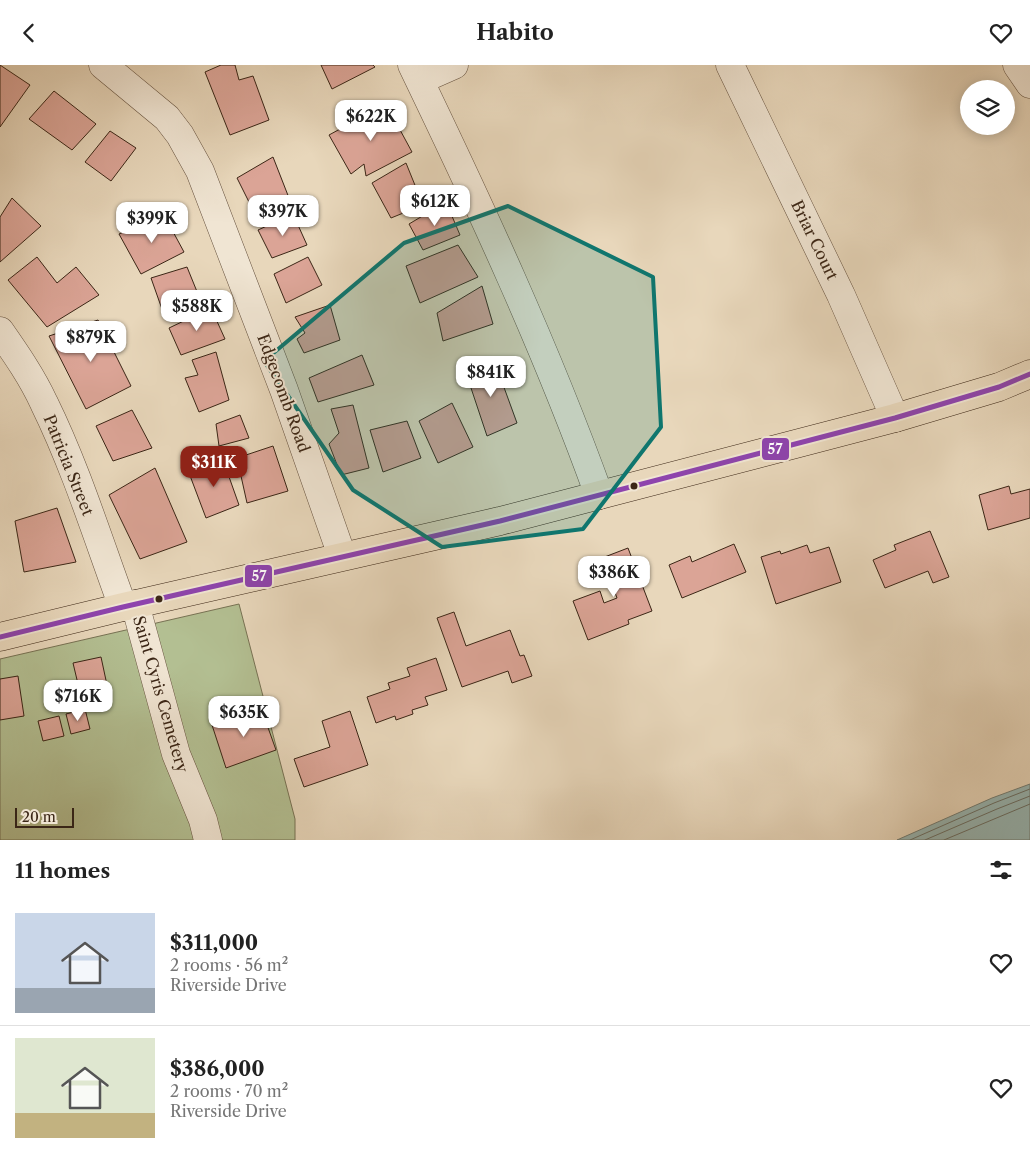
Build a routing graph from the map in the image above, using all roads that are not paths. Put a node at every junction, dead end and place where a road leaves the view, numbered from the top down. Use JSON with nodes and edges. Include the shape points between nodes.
{"nodes":[{"id":1,"x":103,"y":65,"type":"edge"},
{"id":2,"x":454,"y":65,"type":"edge"},
{"id":3,"x":730,"y":65,"type":"edge"},
{"id":4,"x":416,"y":73,"type":"edge"},
{"id":5,"x":0,"y":331,"type":"edge"},
{"id":6,"x":1030,"y":374,"type":"edge"},
{"id":7,"x":895,"y":418,"type":"junction"},
{"id":8,"x":599,"y":495,"type":"junction"},
{"id":9,"x":342,"y":556,"type":"junction"},
{"id":10,"x":129,"y":605,"type":"junction"},
{"id":11,"x":0,"y":637,"type":"edge"},
{"id":12,"x":208,"y":840,"type":"edge"}],
"edges":[{"from":1,"to":9,"type":"street","name":"Edgecomb Road","via":[[168,118],[200,171],[284,390]]},
{"from":2,"to":4,"type":"street"},
{"from":3,"to":7,"type":"street","name":"Briar Court","via":[[841,295]]},
{"from":4,"to":8,"type":"street","via":[[526,310],[572,417]]},
{"from":5,"to":10,"type":"street","name":"Patricia Street","via":[[22,362],[44,403]]},
{"from":6,"to":7,"type":"main road","via":[[999,387]]},
{"from":7,"to":8,"type":"main road"},
{"from":8,"to":9,"type":"main road"},
{"from":9,"to":10,"type":"main road"},
{"from":10,"to":11,"type":"main road"},
{"from":10,"to":12,"type":"street","name":"Saint Cyris Cemetery","via":[[176,754]]}]}
